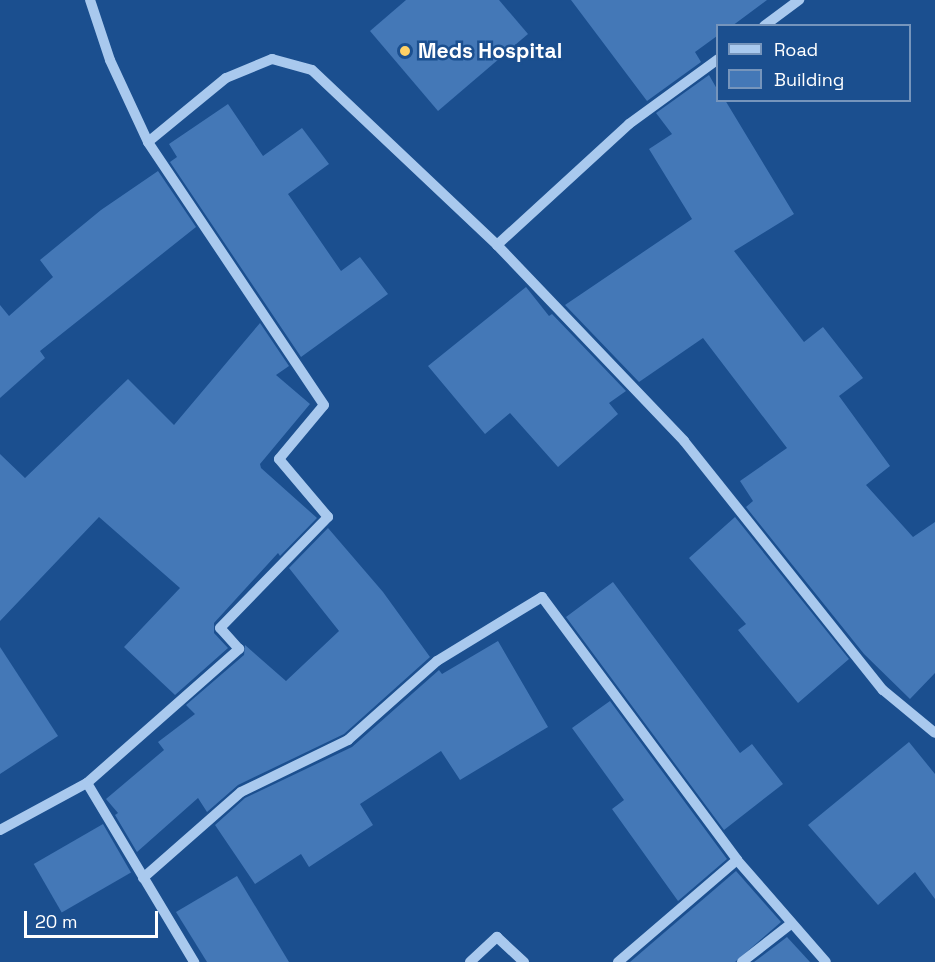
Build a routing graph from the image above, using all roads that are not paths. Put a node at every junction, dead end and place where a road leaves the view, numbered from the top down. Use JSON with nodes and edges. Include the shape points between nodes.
{"nodes":[{"id":1,"x":90,"y":0,"type":"edge"},
{"id":2,"x":799,"y":0,"type":"edge"},
{"id":3,"x":767,"y":24,"type":"edge"},
{"id":4,"x":716,"y":61,"type":"edge"},
{"id":5,"x":148,"y":142,"type":"junction"},
{"id":6,"x":497,"y":245,"type":"junction"},
{"id":7,"x":935,"y":733,"type":"edge"},
{"id":8,"x":87,"y":783,"type":"junction"},
{"id":9,"x":0,"y":830,"type":"edge"},
{"id":10,"x":737,"y":860,"type":"junction"},
{"id":11,"x":143,"y":878,"type":"junction"},
{"id":12,"x":792,"y":923,"type":"junction"},
{"id":13,"x":194,"y":962,"type":"edge"},
{"id":14,"x":470,"y":962,"type":"edge"},
{"id":15,"x":524,"y":962,"type":"edge"},
{"id":16,"x":618,"y":962,"type":"edge"},
{"id":17,"x":742,"y":962,"type":"edge"},
{"id":18,"x":826,"y":962,"type":"edge"}],
"edges":[{"from":1,"to":5,"type":"street","via":[[110,60]]},
{"from":2,"to":3,"type":"street"},
{"from":4,"to":6,"type":"street","via":[[629,124]]},
{"from":5,"to":6,"type":"street","via":[[226,78],[272,59],[312,70]]},
{"from":5,"to":8,"type":"street","via":[[324,405],[279,459],[328,517],[219,628],[239,649]]},
{"from":6,"to":7,"type":"street","via":[[684,441],[883,690]]},
{"from":8,"to":9,"type":"street"},
{"from":8,"to":11,"type":"street"},
{"from":10,"to":11,"type":"street","via":[[542,597],[437,661],[348,740],[241,792]]},
{"from":10,"to":12,"type":"street"},
{"from":10,"to":16,"type":"street"},
{"from":11,"to":13,"type":"street"},
{"from":12,"to":17,"type":"street"},
{"from":12,"to":18,"type":"street"},
{"from":14,"to":15,"type":"street","via":[[497,938]]}]}
